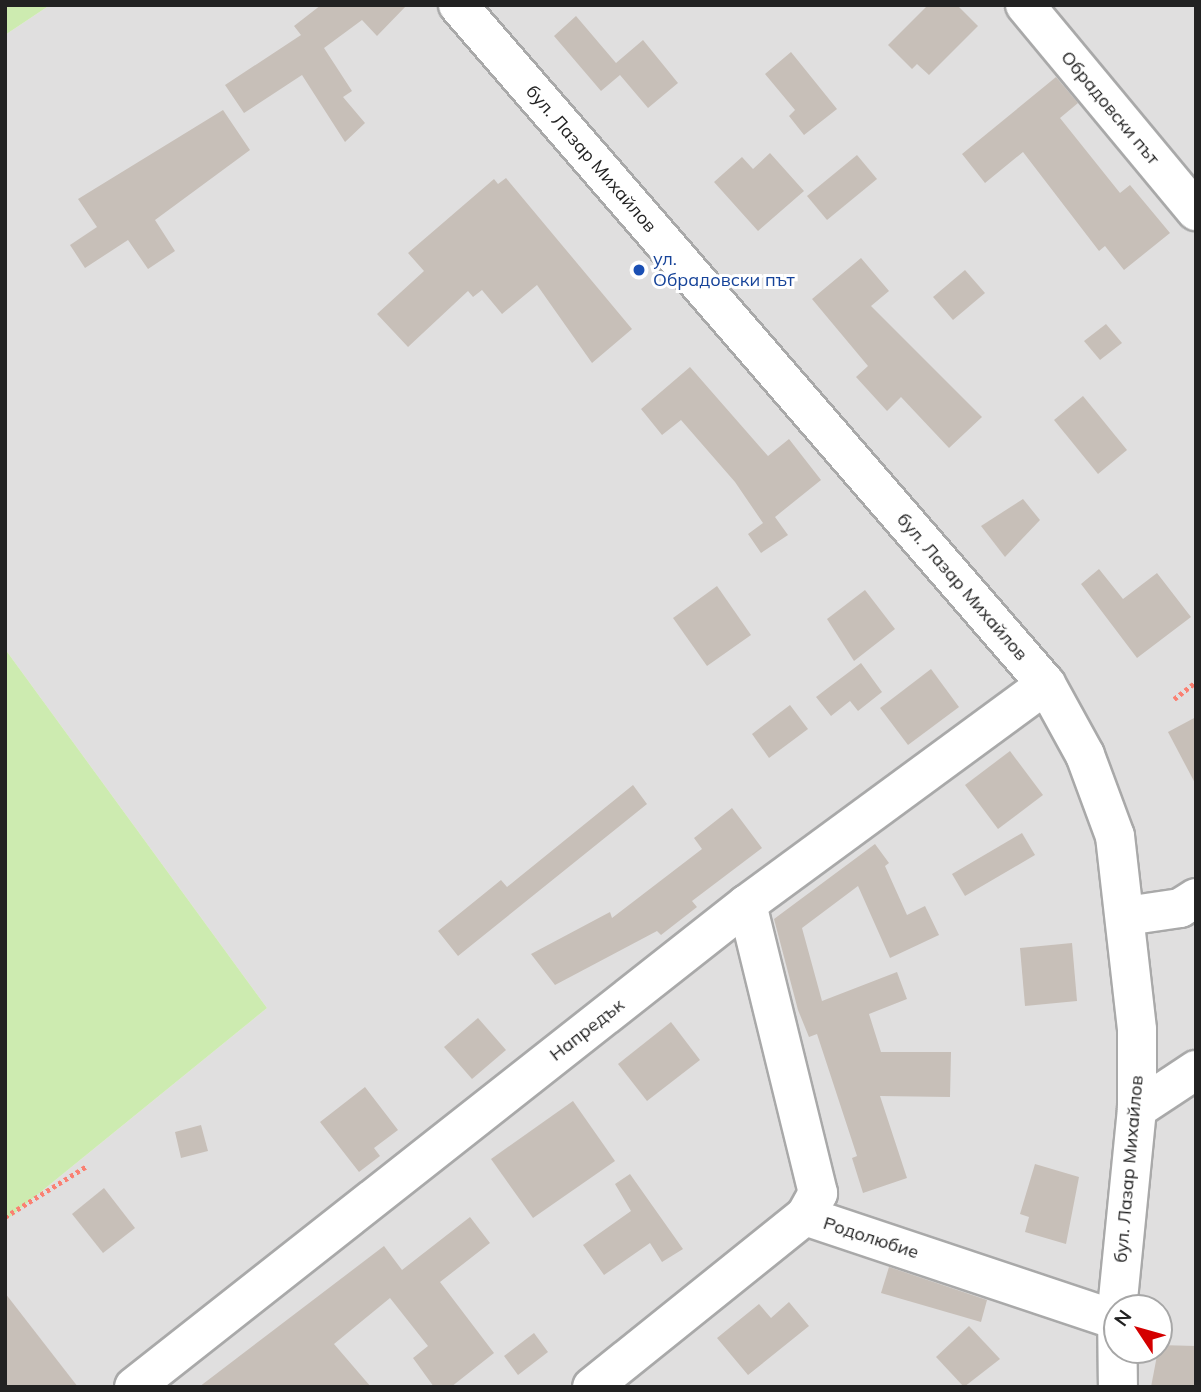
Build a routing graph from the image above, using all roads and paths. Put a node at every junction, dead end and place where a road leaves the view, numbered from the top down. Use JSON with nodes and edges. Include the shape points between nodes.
{"nodes":[{"id":1,"x":458,"y":5,"type":"edge"},
{"id":2,"x":1025,"y":5,"type":"edge"},
{"id":3,"x":1196,"y":211,"type":"edge"},
{"id":4,"x":1196,"y":682,"type":"edge"},
{"id":5,"x":1046,"y":684,"type":"junction"},
{"id":6,"x":1174,"y":699,"type":"dead end"},
{"id":7,"x":1196,"y":898,"type":"edge"},
{"id":8,"x":747,"y":904,"type":"junction"},
{"id":9,"x":1126,"y":916,"type":"junction"},
{"id":10,"x":1190,"y":1086,"type":"edge"},
{"id":11,"x":1137,"y":1109,"type":"junction"},
{"id":12,"x":87,"y":1166,"type":"dead end"},
{"id":13,"x":805,"y":1216,"type":"junction"},
{"id":14,"x":5,"y":1217,"type":"edge"},
{"id":15,"x":1119,"y":1294,"type":"edge"},
{"id":16,"x":1103,"y":1309,"type":"edge"},
{"id":17,"x":1118,"y":1364,"type":"edge"},
{"id":18,"x":134,"y":1387,"type":"edge"},
{"id":19,"x":592,"y":1387,"type":"edge"},
{"id":20,"x":1118,"y":1387,"type":"edge"}],
"edges":[{"from":1,"to":5,"type":"street","name":"бул. Лазар Михайлов"},
{"from":2,"to":3,"type":"street","name":"Обрадовски път"},
{"from":4,"to":6,"type":"path"},
{"from":5,"to":8,"type":"street","name":"Напредък"},
{"from":5,"to":9,"type":"street","name":"бул. Лазар Михайлов","via":[[1085,755],[1115,836]]},
{"from":7,"to":9,"type":"street","via":[[1180,908]]},
{"from":8,"to":13,"type":"street","via":[[818,1193]]},
{"from":8,"to":18,"type":"street","name":"Напредък"},
{"from":9,"to":11,"type":"street","name":"бул. Лазар Михайлов"},
{"from":10,"to":11,"type":"street"},
{"from":11,"to":15,"type":"street","name":"бул. Лазар Михайлов"},
{"from":12,"to":14,"type":"path"},
{"from":13,"to":16,"type":"street","name":"Родолюбие"},
{"from":13,"to":19,"type":"street","name":"Родолюбие"},
{"from":17,"to":20,"type":"street","name":"бул. Лазар Михайлов"}]}
